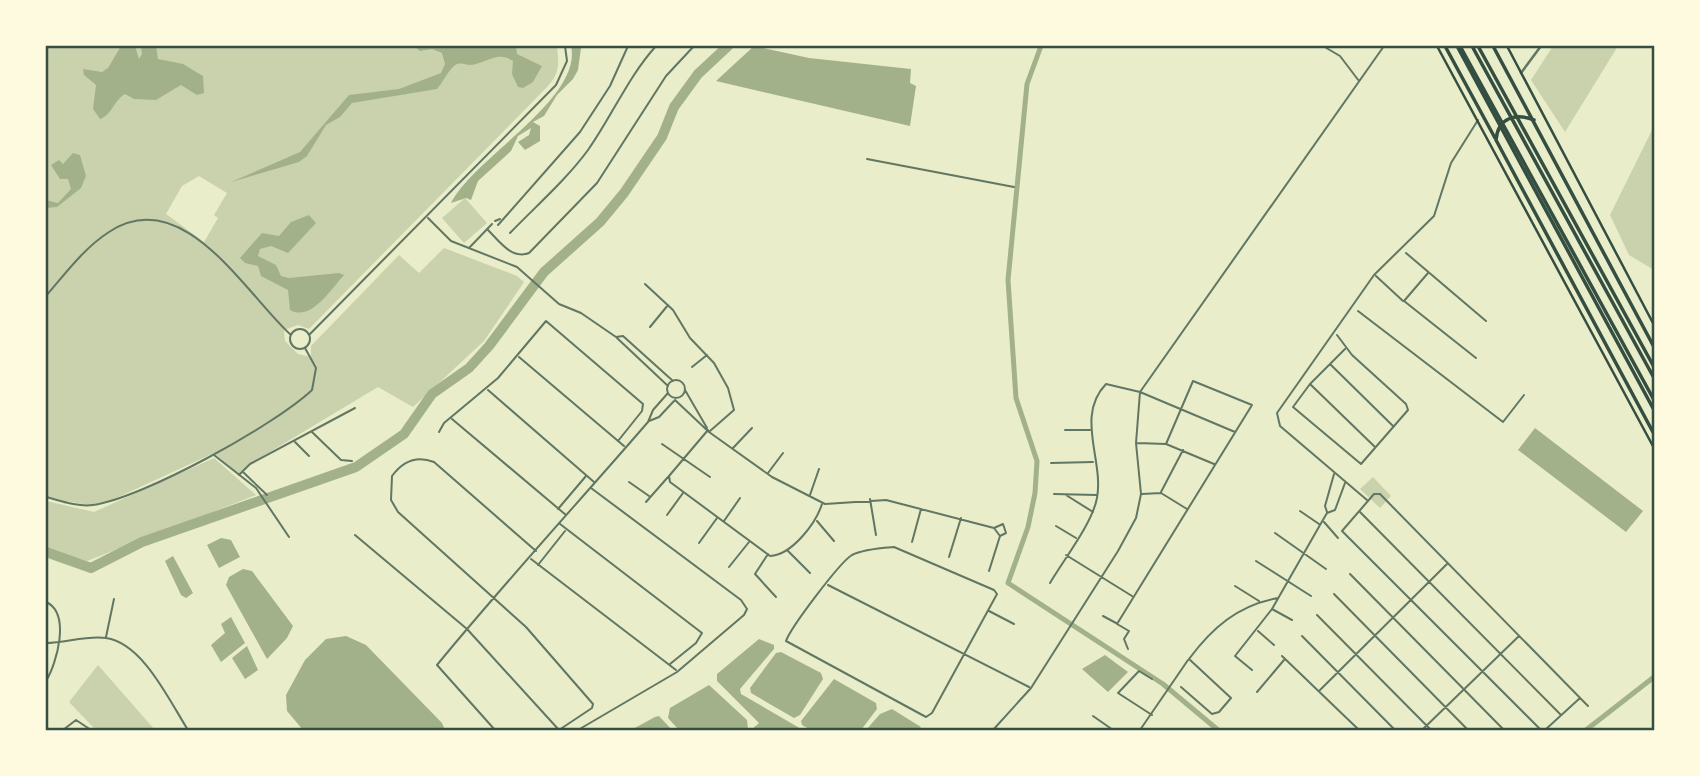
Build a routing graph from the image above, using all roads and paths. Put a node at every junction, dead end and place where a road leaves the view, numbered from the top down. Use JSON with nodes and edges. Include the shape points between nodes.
{"nodes":[{"id":1,"x":565,"y":46,"type":"edge"},
{"id":2,"x":628,"y":46,"type":"edge"},
{"id":3,"x":656,"y":46,"type":"edge"},
{"id":4,"x":694,"y":46,"type":"edge"},
{"id":5,"x":1323,"y":46,"type":"edge"},
{"id":6,"x":1384,"y":46,"type":"edge"},
{"id":7,"x":1437,"y":46,"type":"edge"},
{"id":8,"x":1445,"y":46,"type":"edge"},
{"id":9,"x":1459,"y":46,"type":"edge"},
{"id":10,"x":1472,"y":46,"type":"edge"},
{"id":11,"x":1478,"y":46,"type":"edge"},
{"id":12,"x":1493,"y":46,"type":"edge"},
{"id":13,"x":1507,"y":46,"type":"edge"},
{"id":14,"x":1541,"y":46,"type":"edge"},
{"id":15,"x":1521,"y":73,"type":"junction"},
{"id":16,"x":1360,"y":82,"type":"junction"},
{"id":17,"x":1478,"y":120,"type":"junction"},
{"id":18,"x":1534,"y":120,"type":"junction"},
{"id":19,"x":1496,"y":140,"type":"junction"},
{"id":20,"x":867,"y":159,"type":"dead end"},
{"id":21,"x":1014,"y":187,"type":"dead end"},
{"id":22,"x":428,"y":218,"type":"junction"},
{"id":23,"x":502,"y":218,"type":"junction"},
{"id":24,"x":491,"y":226,"type":"junction"},
{"id":25,"x":510,"y":233,"type":"dead end"},
{"id":26,"x":467,"y":250,"type":"junction"},
{"id":27,"x":1406,"y":253,"type":"dead end"},
{"id":28,"x":1428,"y":273,"type":"junction"},
{"id":29,"x":1374,"y":275,"type":"junction"},
{"id":30,"x":645,"y":284,"type":"dead end"},
{"id":31,"x":46,"y":296,"type":"edge"},
{"id":32,"x":1404,"y":301,"type":"junction"},
{"id":33,"x":668,"y":305,"type":"junction"},
{"id":34,"x":1358,"y":311,"type":"dead end"},
{"id":35,"x":1486,"y":321,"type":"dead end"},
{"id":36,"x":1654,"y":325,"type":"edge"},
{"id":37,"x":650,"y":327,"type":"dead end"},
{"id":38,"x":1336,"y":334,"type":"junction"},
{"id":39,"x":291,"y":335,"type":"junction"},
{"id":40,"x":309,"y":335,"type":"junction"},
{"id":41,"x":616,"y":337,"type":"junction"},
{"id":42,"x":1654,"y":346,"type":"edge"},
{"id":43,"x":305,"y":348,"type":"junction"},
{"id":44,"x":1346,"y":348,"type":"junction"},
{"id":45,"x":708,"y":355,"type":"junction"},
{"id":46,"x":518,"y":356,"type":"junction"},
{"id":47,"x":1476,"y":358,"type":"dead end"},
{"id":48,"x":1330,"y":365,"type":"junction"},
{"id":49,"x":692,"y":367,"type":"dead end"},
{"id":50,"x":1654,"y":367,"type":"edge"},
{"id":51,"x":1654,"y":378,"type":"edge"},
{"id":52,"x":673,"y":381,"type":"junction"},
{"id":53,"x":1310,"y":384,"type":"junction"},
{"id":54,"x":668,"y":386,"type":"junction"},
{"id":55,"x":487,"y":389,"type":"junction"},
{"id":56,"x":685,"y":390,"type":"junction"},
{"id":57,"x":1140,"y":392,"type":"junction"},
{"id":58,"x":1290,"y":392,"type":"junction"},
{"id":59,"x":668,"y":393,"type":"junction"},
{"id":60,"x":1524,"y":395,"type":"dead end"},
{"id":61,"x":1297,"y":398,"type":"junction"},
{"id":62,"x":676,"y":399,"type":"junction"},
{"id":63,"x":1654,"y":400,"type":"edge"},
{"id":64,"x":355,"y":408,"type":"dead end"},
{"id":65,"x":1654,"y":410,"type":"edge"},
{"id":66,"x":1180,"y":411,"type":"junction"},
{"id":67,"x":452,"y":419,"type":"junction"},
{"id":68,"x":648,"y":422,"type":"junction"},
{"id":69,"x":1394,"y":427,"type":"junction"},
{"id":70,"x":752,"y":428,"type":"dead end"},
{"id":71,"x":1065,"y":430,"type":"dead end"},
{"id":72,"x":1091,"y":430,"type":"junction"},
{"id":73,"x":708,"y":431,"type":"junction"},
{"id":74,"x":311,"y":432,"type":"junction"},
{"id":75,"x":439,"y":432,"type":"dead end"},
{"id":76,"x":1236,"y":433,"type":"junction"},
{"id":77,"x":1654,"y":433,"type":"edge"},
{"id":78,"x":618,"y":440,"type":"junction"},
{"id":79,"x":294,"y":441,"type":"junction"},
{"id":80,"x":1136,"y":443,"type":"junction"},
{"id":81,"x":662,"y":444,"type":"dead end"},
{"id":82,"x":1166,"y":444,"type":"junction"},
{"id":83,"x":626,"y":447,"type":"junction"},
{"id":84,"x":732,"y":448,"type":"junction"},
{"id":85,"x":1376,"y":448,"type":"junction"},
{"id":86,"x":1654,"y":448,"type":"edge"},
{"id":87,"x":1184,"y":450,"type":"junction"},
{"id":88,"x":783,"y":453,"type":"dead end"},
{"id":89,"x":214,"y":454,"type":"junction"},
{"id":90,"x":309,"y":456,"type":"dead end"},
{"id":91,"x":683,"y":460,"type":"junction"},
{"id":92,"x":352,"y":461,"type":"dead end"},
{"id":93,"x":1094,"y":462,"type":"junction"},
{"id":94,"x":1051,"y":463,"type":"dead end"},
{"id":95,"x":1215,"y":465,"type":"junction"},
{"id":96,"x":819,"y":469,"type":"dead end"},
{"id":97,"x":242,"y":471,"type":"junction"},
{"id":98,"x":1334,"y":473,"type":"junction"},
{"id":99,"x":767,"y":474,"type":"junction"},
{"id":100,"x":239,"y":475,"type":"junction"},
{"id":101,"x":587,"y":476,"type":"junction"},
{"id":102,"x":669,"y":476,"type":"junction"},
{"id":103,"x":710,"y":477,"type":"dead end"},
{"id":104,"x":594,"y":482,"type":"junction"},
{"id":105,"x":629,"y":482,"type":"dead end"},
{"id":106,"x":1346,"y":482,"type":"junction"},
{"id":107,"x":590,"y":487,"type":"junction"},
{"id":108,"x":684,"y":492,"type":"junction"},
{"id":109,"x":1161,"y":493,"type":"junction"},
{"id":110,"x":1054,"y":494,"type":"dead end"},
{"id":111,"x":1065,"y":494,"type":"junction"},
{"id":112,"x":1141,"y":494,"type":"junction"},
{"id":113,"x":267,"y":495,"type":"dead end"},
{"id":114,"x":1098,"y":495,"type":"junction"},
{"id":115,"x":810,"y":496,"type":"junction"},
{"id":116,"x":46,"y":497,"type":"edge"},
{"id":117,"x":650,"y":497,"type":"junction"},
{"id":118,"x":740,"y":498,"type":"dead end"},
{"id":119,"x":870,"y":499,"type":"junction"},
{"id":120,"x":1368,"y":501,"type":"junction"},
{"id":121,"x":646,"y":502,"type":"dead end"},
{"id":122,"x":822,"y":503,"type":"junction"},
{"id":123,"x":558,"y":509,"type":"junction"},
{"id":124,"x":921,"y":509,"type":"junction"},
{"id":125,"x":1188,"y":510,"type":"junction"},
{"id":126,"x":1300,"y":511,"type":"dead end"},
{"id":127,"x":1359,"y":511,"type":"junction"},
{"id":128,"x":1093,"y":512,"type":"junction"},
{"id":129,"x":1327,"y":513,"type":"junction"},
{"id":130,"x":667,"y":515,"type":"dead end"},
{"id":131,"x":566,"y":516,"type":"junction"},
{"id":132,"x":717,"y":517,"type":"junction"},
{"id":133,"x":961,"y":518,"type":"junction"},
{"id":134,"x":817,"y":520,"type":"junction"},
{"id":135,"x":1323,"y":521,"type":"junction"},
{"id":136,"x":724,"y":522,"type":"junction"},
{"id":137,"x":559,"y":523,"type":"junction"},
{"id":138,"x":1320,"y":525,"type":"junction"},
{"id":139,"x":1056,"y":526,"type":"dead end"},
{"id":140,"x":994,"y":528,"type":"junction"},
{"id":141,"x":566,"y":530,"type":"junction"},
{"id":142,"x":1275,"y":533,"type":"dead end"},
{"id":143,"x":355,"y":535,"type":"dead end"},
{"id":144,"x":876,"y":535,"type":"dead end"},
{"id":145,"x":1000,"y":536,"type":"junction"},
{"id":146,"x":289,"y":537,"type":"dead end"},
{"id":147,"x":1338,"y":538,"type":"dead end"},
{"id":148,"x":1076,"y":539,"type":"junction"},
{"id":149,"x":750,"y":541,"type":"junction"},
{"id":150,"x":834,"y":541,"type":"dead end"},
{"id":151,"x":912,"y":542,"type":"dead end"},
{"id":152,"x":699,"y":543,"type":"dead end"},
{"id":153,"x":786,"y":549,"type":"junction"},
{"id":154,"x":536,"y":551,"type":"junction"},
{"id":155,"x":768,"y":554,"type":"junction"},
{"id":156,"x":1066,"y":555,"type":"junction"},
{"id":157,"x":1303,"y":555,"type":"junction"},
{"id":158,"x":949,"y":557,"type":"dead end"},
{"id":159,"x":530,"y":559,"type":"junction"},
{"id":160,"x":1256,"y":561,"type":"dead end"},
{"id":161,"x":1448,"y":564,"type":"junction"},
{"id":162,"x":537,"y":566,"type":"junction"},
{"id":163,"x":729,"y":567,"type":"dead end"},
{"id":164,"x":1326,"y":569,"type":"dead end"},
{"id":165,"x":989,"y":571,"type":"dead end"},
{"id":166,"x":810,"y":573,"type":"dead end"},
{"id":167,"x":1350,"y":575,"type":"dead end"},
{"id":168,"x":1101,"y":576,"type":"junction"},
{"id":169,"x":1430,"y":582,"type":"junction"},
{"id":170,"x":1050,"y":583,"type":"dead end"},
{"id":171,"x":1287,"y":583,"type":"junction"},
{"id":172,"x":827,"y":585,"type":"junction"},
{"id":173,"x":1235,"y":586,"type":"dead end"},
{"id":174,"x":1334,"y":594,"type":"dead end"},
{"id":175,"x":492,"y":596,"type":"junction"},
{"id":176,"x":1133,"y":596,"type":"junction"},
{"id":177,"x":1311,"y":596,"type":"dead end"},
{"id":178,"x":776,"y":597,"type":"dead end"},
{"id":179,"x":1278,"y":598,"type":"junction"},
{"id":180,"x":114,"y":599,"type":"dead end"},
{"id":181,"x":1412,"y":600,"type":"junction"},
{"id":182,"x":1260,"y":601,"type":"junction"},
{"id":183,"x":46,"y":602,"type":"edge"},
{"id":184,"x":1272,"y":609,"type":"junction"},
{"id":185,"x":988,"y":610,"type":"junction"},
{"id":186,"x":1317,"y":615,"type":"dead end"},
{"id":187,"x":1103,"y":616,"type":"dead end"},
{"id":188,"x":1393,"y":618,"type":"junction"},
{"id":189,"x":1292,"y":620,"type":"dead end"},
{"id":190,"x":1014,"y":624,"type":"dead end"},
{"id":191,"x":1117,"y":624,"type":"junction"},
{"id":192,"x":467,"y":629,"type":"junction"},
{"id":193,"x":1257,"y":630,"type":"junction"},
{"id":194,"x":1519,"y":635,"type":"junction"},
{"id":195,"x":1302,"y":636,"type":"dead end"},
{"id":196,"x":1375,"y":637,"type":"junction"},
{"id":197,"x":106,"y":638,"type":"junction"},
{"id":198,"x":46,"y":643,"type":"edge"},
{"id":199,"x":58,"y":643,"type":"junction"},
{"id":200,"x":1274,"y":645,"type":"dead end"},
{"id":201,"x":1128,"y":649,"type":"dead end"},
{"id":202,"x":964,"y":654,"type":"junction"},
{"id":203,"x":1356,"y":654,"type":"junction"},
{"id":204,"x":1500,"y":654,"type":"junction"},
{"id":205,"x":1189,"y":660,"type":"junction"},
{"id":206,"x":670,"y":664,"type":"junction"},
{"id":207,"x":1252,"y":670,"type":"dead end"},
{"id":208,"x":1482,"y":671,"type":"junction"},
{"id":209,"x":677,"y":672,"type":"junction"},
{"id":210,"x":1336,"y":672,"type":"junction"},
{"id":211,"x":1152,"y":679,"type":"dead end"},
{"id":212,"x":46,"y":681,"type":"edge"},
{"id":213,"x":1181,"y":687,"type":"dead end"},
{"id":214,"x":1031,"y":688,"type":"junction"},
{"id":215,"x":1320,"y":690,"type":"junction"},
{"id":216,"x":1464,"y":690,"type":"junction"},
{"id":217,"x":1257,"y":692,"type":"dead end"},
{"id":218,"x":1580,"y":697,"type":"junction"},
{"id":219,"x":1588,"y":706,"type":"dead end"},
{"id":220,"x":1445,"y":707,"type":"junction"},
{"id":221,"x":1152,"y":715,"type":"junction"},
{"id":222,"x":1561,"y":715,"type":"junction"},
{"id":223,"x":1093,"y":716,"type":"dead end"},
{"id":224,"x":1426,"y":726,"type":"junction"},
{"id":225,"x":63,"y":730,"type":"edge"},
{"id":226,"x":91,"y":730,"type":"edge"},
{"id":227,"x":188,"y":730,"type":"edge"},
{"id":228,"x":495,"y":730,"type":"edge"},
{"id":229,"x":559,"y":730,"type":"edge"},
{"id":230,"x":578,"y":730,"type":"edge"},
{"id":231,"x":993,"y":730,"type":"edge"},
{"id":232,"x":1113,"y":730,"type":"edge"},
{"id":233,"x":1140,"y":730,"type":"edge"},
{"id":234,"x":1359,"y":730,"type":"edge"},
{"id":235,"x":1395,"y":730,"type":"edge"},
{"id":236,"x":1422,"y":730,"type":"edge"},
{"id":237,"x":1431,"y":730,"type":"edge"},
{"id":238,"x":1468,"y":730,"type":"edge"},
{"id":239,"x":1504,"y":730,"type":"edge"},
{"id":240,"x":1541,"y":730,"type":"edge"},
{"id":241,"x":1545,"y":730,"type":"edge"}],
"edges":[{"from":1,"to":22,"type":"street","via":[[567,61],[560,80]]},
{"from":2,"to":23,"type":"street","via":[[610,86],[576,139]]},
{"from":3,"to":25,"type":"street","via":[[640,63],[577,164]]},
{"from":4,"to":24,"type":"street","via":[[666,76],[597,183],[529,253],[513,254]]},
{"from":5,"to":16,"type":"street","via":[[1340,55]]},
{"from":6,"to":16,"type":"street"},
{"from":7,"to":17,"type":"main road"},
{"from":8,"to":19,"type":"highway"},
{"from":9,"to":63,"type":"highway"},
{"from":9,"to":65,"type":"highway"},
{"from":10,"to":51,"type":"highway"},
{"from":11,"to":50,"type":"highway"},
{"from":12,"to":18,"type":"highway"},
{"from":13,"to":15,"type":"main road"},
{"from":14,"to":15,"type":"street"},
{"from":15,"to":36,"type":"main road"},
{"from":16,"to":57,"type":"street"},
{"from":17,"to":29,"type":"street","via":[[1451,163],[1434,216]]},
{"from":17,"to":86,"type":"main road"},
{"from":18,"to":19,"type":"highway","via":[[1519,116],[1506,120],[1498,127]]},
{"from":18,"to":42,"type":"highway"},
{"from":19,"to":77,"type":"highway"},
{"from":20,"to":21,"type":"street"},
{"from":22,"to":26,"type":"street"},
{"from":22,"to":40,"type":"street"},
{"from":23,"to":24,"type":"street"},
{"from":23,"to":24,"type":"street","via":[[497,226]]},
{"from":24,"to":26,"type":"street"},
{"from":26,"to":41,"type":"street","via":[[525,273],[558,304],[581,313]]},
{"from":27,"to":28,"type":"street"},
{"from":28,"to":32,"type":"street"},
{"from":28,"to":35,"type":"street"},
{"from":29,"to":32,"type":"street"},
{"from":29,"to":38,"type":"street"},
{"from":30,"to":33,"type":"street"},
{"from":31,"to":39,"type":"street","via":[[107,233],[141,220],[153,221],[177,225],[204,243]]},
{"from":32,"to":47,"type":"street"},
{"from":33,"to":37,"type":"street"},
{"from":33,"to":45,"type":"street"},
{"from":34,"to":60,"type":"street","via":[[1503,422]]},
{"from":38,"to":44,"type":"street"},
{"from":38,"to":58,"type":"street"},
{"from":39,"to":40,"type":"street","via":[[302,329]]},
{"from":39,"to":43,"type":"street","via":[[293,346]]},
{"from":40,"to":43,"type":"street"},
{"from":41,"to":52,"type":"street","via":[[623,336]]},
{"from":41,"to":54,"type":"street"},
{"from":43,"to":89,"type":"street","via":[[316,368],[312,390]]},
{"from":44,"to":48,"type":"street"},
{"from":44,"to":69,"type":"street","via":[[1406,404],[1408,410]]},
{"from":45,"to":49,"type":"street"},
{"from":45,"to":73,"type":"street","via":[[728,388],[734,410]]},
{"from":46,"to":55,"type":"street"},
{"from":46,"to":78,"type":"street"},
{"from":46,"to":78,"type":"street","via":[[541,324],[548,322],[643,404]]},
{"from":48,"to":53,"type":"street"},
{"from":48,"to":69,"type":"street"},
{"from":52,"to":54,"type":"street"},
{"from":52,"to":56,"type":"street","via":[[680,381]]},
{"from":53,"to":61,"type":"street"},
{"from":53,"to":85,"type":"street"},
{"from":54,"to":59,"type":"street"},
{"from":55,"to":67,"type":"street"},
{"from":55,"to":101,"type":"street"},
{"from":56,"to":62,"type":"street"},
{"from":56,"to":73,"type":"street"},
{"from":57,"to":66,"type":"street"},
{"from":57,"to":72,"type":"street","via":[[1106,384],[1093,405]]},
{"from":57,"to":80,"type":"street"},
{"from":58,"to":61,"type":"street"},
{"from":58,"to":98,"type":"street","via":[[1277,413],[1277,423]]},
{"from":59,"to":62,"type":"street"},
{"from":59,"to":68,"type":"street"},
{"from":61,"to":85,"type":"street","via":[[1292,405],[1298,414],[1358,462],[1364,463]]},
{"from":62,"to":68,"type":"street"},
{"from":62,"to":73,"type":"street"},
{"from":64,"to":74,"type":"street"},
{"from":66,"to":76,"type":"street"},
{"from":66,"to":76,"type":"street","via":[[1192,382],[1198,381],[1251,403]]},
{"from":66,"to":82,"type":"street"},
{"from":67,"to":75,"type":"street"},
{"from":67,"to":123,"type":"street"},
{"from":68,"to":83,"type":"street"},
{"from":69,"to":85,"type":"street"},
{"from":70,"to":84,"type":"street"},
{"from":71,"to":72,"type":"street"},
{"from":72,"to":93,"type":"street"},
{"from":73,"to":84,"type":"street"},
{"from":73,"to":91,"type":"street"},
{"from":74,"to":79,"type":"street"},
{"from":74,"to":92,"type":"street","via":[[341,460]]},
{"from":76,"to":95,"type":"street"},
{"from":78,"to":83,"type":"street"},
{"from":79,"to":90,"type":"street"},
{"from":79,"to":97,"type":"street"},
{"from":80,"to":82,"type":"street"},
{"from":80,"to":112,"type":"street"},
{"from":81,"to":91,"type":"street"},
{"from":82,"to":87,"type":"street"},
{"from":83,"to":104,"type":"street"},
{"from":84,"to":99,"type":"street"},
{"from":87,"to":95,"type":"street"},
{"from":87,"to":109,"type":"street"},
{"from":88,"to":99,"type":"street"},
{"from":89,"to":100,"type":"street"},
{"from":89,"to":116,"type":"street","via":[[95,505]]},
{"from":91,"to":102,"type":"street"},
{"from":91,"to":103,"type":"street"},
{"from":93,"to":94,"type":"street"},
{"from":93,"to":114,"type":"street"},
{"from":95,"to":125,"type":"street"},
{"from":96,"to":115,"type":"street"},
{"from":97,"to":100,"type":"street"},
{"from":97,"to":113,"type":"street"},
{"from":98,"to":106,"type":"street"},
{"from":98,"to":129,"type":"street"},
{"from":99,"to":115,"type":"street"},
{"from":100,"to":146,"type":"street","via":[[262,495]]},
{"from":101,"to":104,"type":"street"},
{"from":101,"to":123,"type":"street"},
{"from":102,"to":108,"type":"street"},
{"from":102,"to":117,"type":"street"},
{"from":104,"to":107,"type":"street"},
{"from":105,"to":117,"type":"street"},
{"from":106,"to":120,"type":"street"},
{"from":106,"to":129,"type":"street","via":[[1335,510]]},
{"from":107,"to":131,"type":"street"},
{"from":107,"to":209,"type":"street","via":[[745,605],[744,615]]},
{"from":108,"to":130,"type":"street"},
{"from":108,"to":132,"type":"street"},
{"from":109,"to":112,"type":"street"},
{"from":109,"to":125,"type":"street"},
{"from":110,"to":111,"type":"street"},
{"from":111,"to":114,"type":"street"},
{"from":111,"to":128,"type":"street"},
{"from":112,"to":168,"type":"street","via":[[1128,533]]},
{"from":114,"to":128,"type":"street"},
{"from":115,"to":122,"type":"street"},
{"from":117,"to":121,"type":"street"},
{"from":118,"to":136,"type":"street"},
{"from":119,"to":122,"type":"street"},
{"from":119,"to":124,"type":"street"},
{"from":119,"to":144,"type":"street"},
{"from":120,"to":127,"type":"street"},
{"from":120,"to":161,"type":"street","via":[[1380,494]]},
{"from":122,"to":134,"type":"street"},
{"from":123,"to":131,"type":"street"},
{"from":124,"to":133,"type":"street"},
{"from":124,"to":151,"type":"street"},
{"from":125,"to":176,"type":"street"},
{"from":126,"to":138,"type":"street"},
{"from":127,"to":169,"type":"street"},
{"from":127,"to":181,"type":"street","via":[[1342,531]]},
{"from":128,"to":148,"type":"street"},
{"from":129,"to":135,"type":"street"},
{"from":131,"to":137,"type":"street"},
{"from":132,"to":136,"type":"street"},
{"from":132,"to":152,"type":"street"},
{"from":133,"to":140,"type":"street"},
{"from":133,"to":158,"type":"street"},
{"from":134,"to":150,"type":"street"},
{"from":134,"to":153,"type":"street"},
{"from":135,"to":138,"type":"street"},
{"from":135,"to":147,"type":"street"},
{"from":136,"to":149,"type":"street"},
{"from":137,"to":141,"type":"street"},
{"from":137,"to":154,"type":"street"},
{"from":138,"to":157,"type":"street"},
{"from":139,"to":148,"type":"street"},
{"from":140,"to":145,"type":"street"},
{"from":140,"to":145,"type":"street","via":[[1005,526],[1006,533]]},
{"from":141,"to":162,"type":"street"},
{"from":141,"to":206,"type":"street","via":[[702,633]]},
{"from":142,"to":157,"type":"street"},
{"from":143,"to":192,"type":"street"},
{"from":145,"to":165,"type":"street"},
{"from":148,"to":156,"type":"street"},
{"from":149,"to":155,"type":"street"},
{"from":149,"to":163,"type":"street"},
{"from":153,"to":155,"type":"street"},
{"from":153,"to":166,"type":"street"},
{"from":154,"to":159,"type":"street"},
{"from":154,"to":175,"type":"street","via":[[434,462],[423,458],[399,467],[389,488],[398,512]]},
{"from":155,"to":178,"type":"street","via":[[755,574]]},
{"from":156,"to":168,"type":"street"},
{"from":156,"to":170,"type":"street"},
{"from":157,"to":164,"type":"street"},
{"from":157,"to":171,"type":"street"},
{"from":159,"to":162,"type":"street"},
{"from":159,"to":175,"type":"street"},
{"from":160,"to":171,"type":"street"},
{"from":161,"to":169,"type":"street"},
{"from":161,"to":194,"type":"street"},
{"from":162,"to":206,"type":"street"},
{"from":167,"to":188,"type":"street"},
{"from":168,"to":176,"type":"street"},
{"from":168,"to":214,"type":"street"},
{"from":169,"to":181,"type":"street"},
{"from":169,"to":204,"type":"street"},
{"from":171,"to":177,"type":"street"},
{"from":171,"to":179,"type":"street"},
{"from":172,"to":185,"type":"street","via":[[853,554],[897,547],[994,590],[996,596]]},
{"from":172,"to":202,"type":"street"},
{"from":172,"to":202,"type":"street","via":[[809,604],[787,642],[924,717],[932,713]]},
{"from":173,"to":182,"type":"street"},
{"from":174,"to":196,"type":"street"},
{"from":175,"to":192,"type":"street"},
{"from":175,"to":229,"type":"street","via":[[526,627],[593,704]]},
{"from":176,"to":191,"type":"street"},
{"from":179,"to":182,"type":"street"},
{"from":179,"to":184,"type":"street"},
{"from":180,"to":197,"type":"street"},
{"from":181,"to":188,"type":"street"},
{"from":181,"to":208,"type":"street"},
{"from":182,"to":205,"type":"street","via":[[1230,616]]},
{"from":183,"to":199,"type":"street","via":[[58,615]]},
{"from":184,"to":189,"type":"street"},
{"from":184,"to":193,"type":"street"},
{"from":185,"to":190,"type":"street"},
{"from":185,"to":202,"type":"street"},
{"from":186,"to":203,"type":"street"},
{"from":187,"to":191,"type":"street"},
{"from":188,"to":196,"type":"street"},
{"from":188,"to":216,"type":"street"},
{"from":191,"to":201,"type":"street","via":[[1129,631],[1124,639]]},
{"from":192,"to":228,"type":"street","via":[[437,665]]},
{"from":192,"to":229,"type":"street"},
{"from":193,"to":200,"type":"street"},
{"from":193,"to":207,"type":"street","via":[[1235,656]]},
{"from":194,"to":204,"type":"street"},
{"from":194,"to":218,"type":"street"},
{"from":195,"to":210,"type":"street"},
{"from":196,"to":203,"type":"street"},
{"from":196,"to":220,"type":"street"},
{"from":197,"to":199,"type":"street"},
{"from":197,"to":227,"type":"street","via":[[126,645],[141,659]]},
{"from":198,"to":199,"type":"street"},
{"from":199,"to":212,"type":"street"},
{"from":202,"to":214,"type":"street"},
{"from":203,"to":210,"type":"street"},
{"from":203,"to":224,"type":"street"},
{"from":204,"to":208,"type":"street"},
{"from":204,"to":222,"type":"street"},
{"from":205,"to":213,"type":"street","via":[[1231,698],[1215,715]]},
{"from":205,"to":221,"type":"street"},
{"from":206,"to":209,"type":"street"},
{"from":208,"to":216,"type":"street"},
{"from":208,"to":240,"type":"street"},
{"from":209,"to":230,"type":"street"},
{"from":210,"to":215,"type":"street"},
{"from":210,"to":235,"type":"street"},
{"from":211,"to":221,"type":"street","via":[[1139,671],[1118,693]]},
{"from":214,"to":231,"type":"street"},
{"from":215,"to":217,"type":"street","via":[[1284,657]]},
{"from":215,"to":234,"type":"street"},
{"from":216,"to":220,"type":"street"},
{"from":216,"to":239,"type":"street"},
{"from":218,"to":219,"type":"street"},
{"from":218,"to":222,"type":"street"},
{"from":220,"to":224,"type":"street"},
{"from":220,"to":238,"type":"street"},
{"from":221,"to":233,"type":"street"},
{"from":222,"to":241,"type":"street"},
{"from":223,"to":232,"type":"street"},
{"from":224,"to":236,"type":"street"},
{"from":224,"to":237,"type":"street"},
{"from":225,"to":226,"type":"street","via":[[76,720]]}]}
